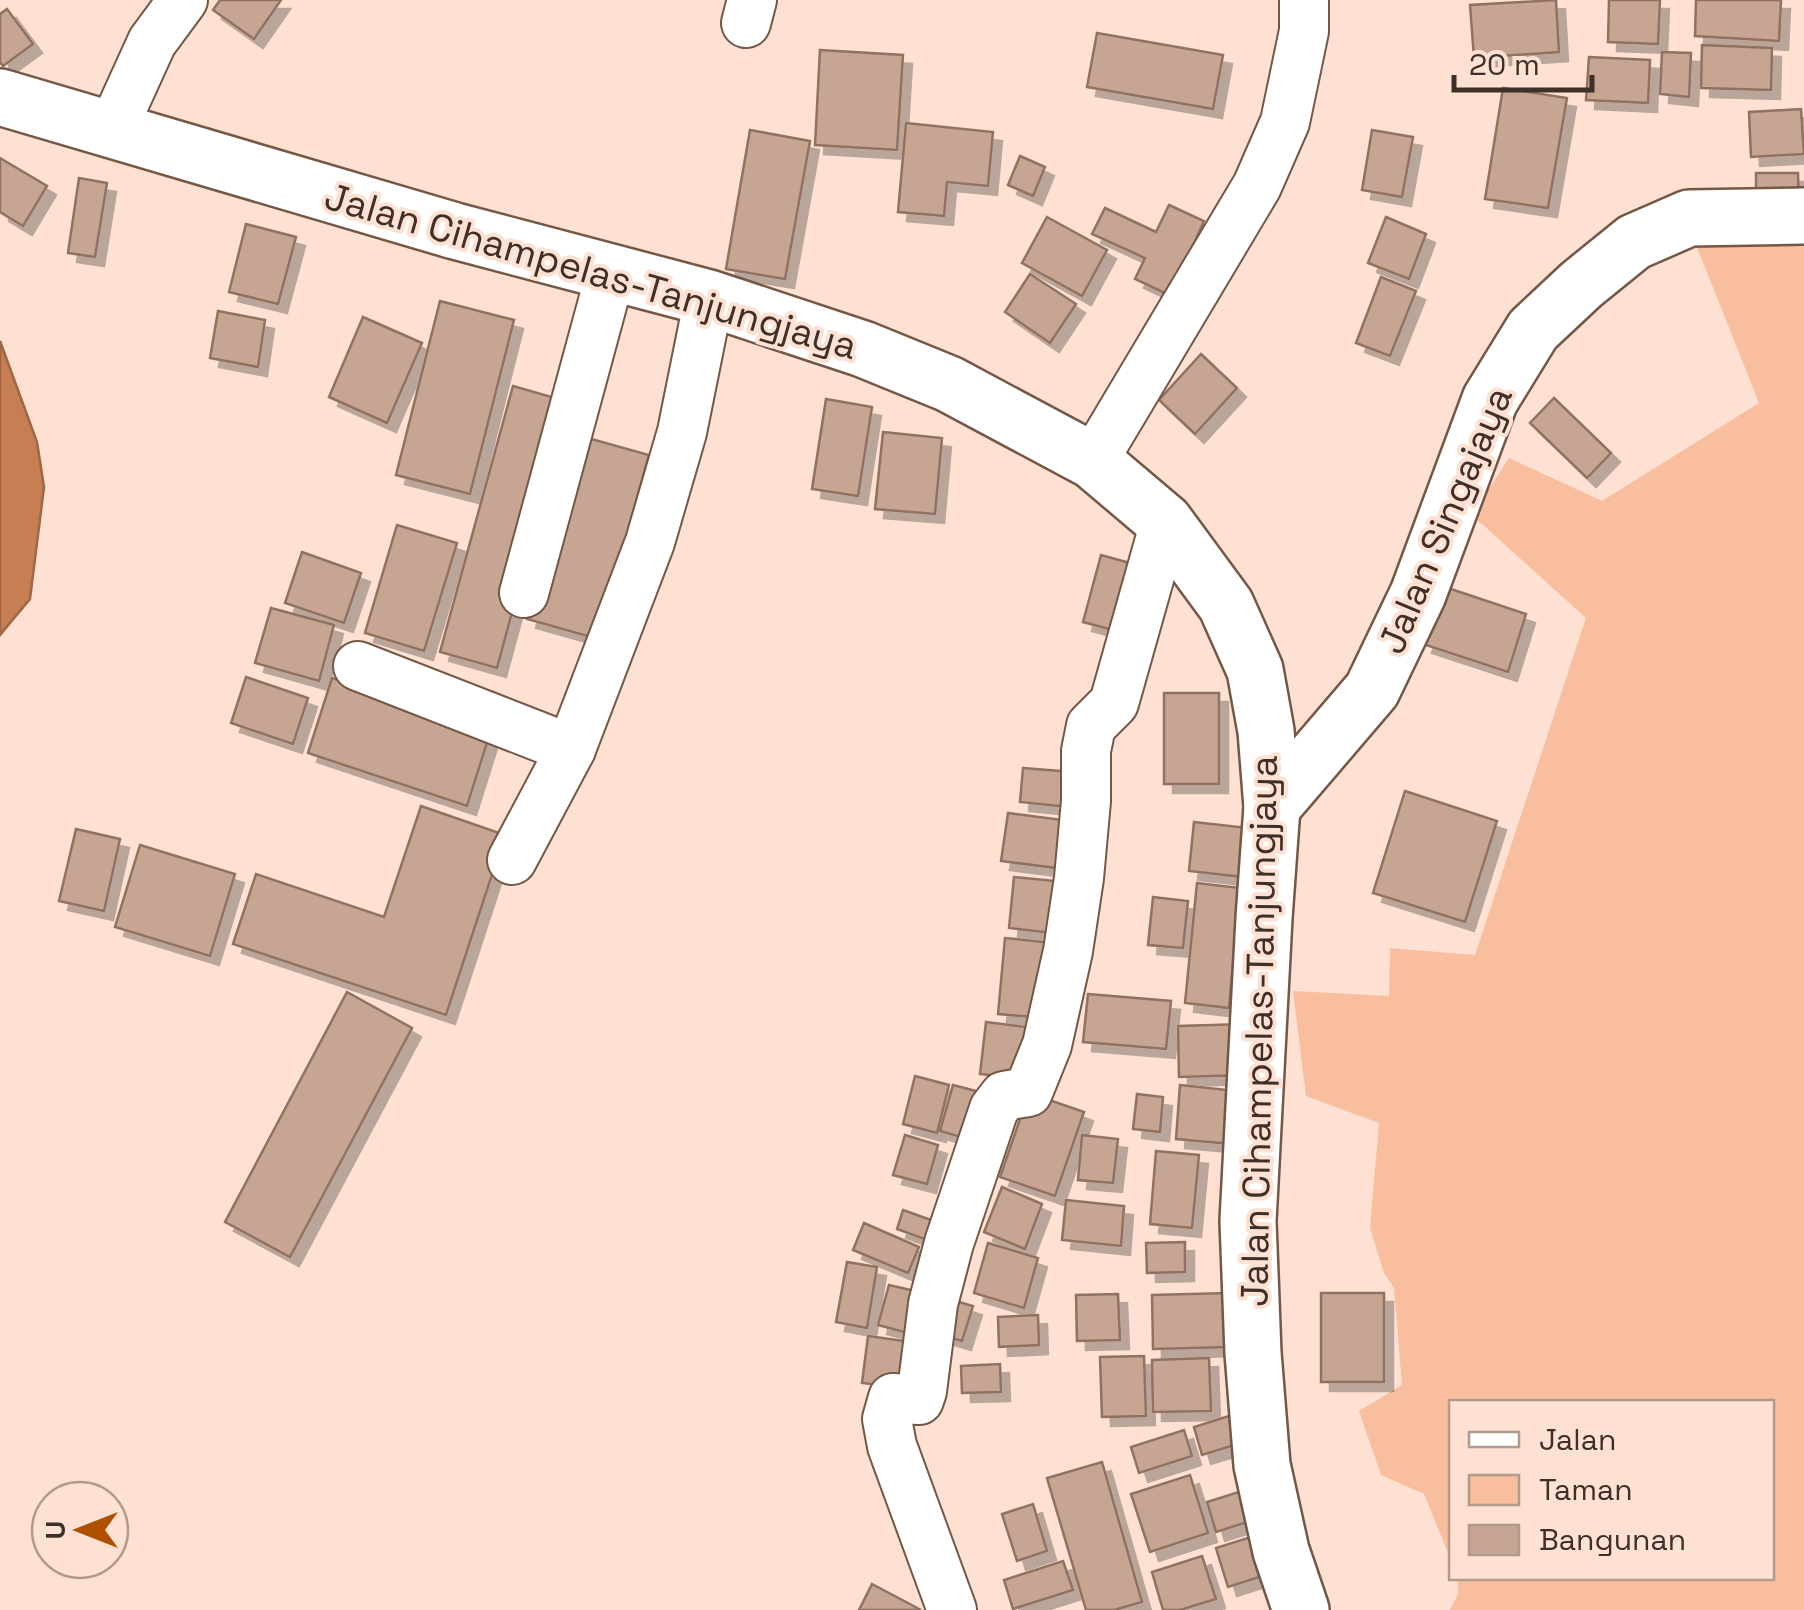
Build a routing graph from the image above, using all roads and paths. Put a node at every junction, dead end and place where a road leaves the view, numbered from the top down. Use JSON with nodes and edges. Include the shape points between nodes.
{"nodes":[{"id":1,"x":184,"y":0,"type":"edge"},
{"id":2,"x":1304,"y":0,"type":"edge"},
{"id":3,"x":0,"y":97,"type":"edge"},
{"id":4,"x":112,"y":130,"type":"junction"},
{"id":5,"x":1804,"y":216,"type":"edge"},
{"id":6,"x":611,"y":272,"type":"junction"},
{"id":7,"x":709,"y":298,"type":"junction"},
{"id":8,"x":1093,"y":462,"type":"junction"},
{"id":9,"x":1165,"y":522,"type":"junction"},
{"id":10,"x":524,"y":593,"type":"dead end"},
{"id":11,"x":358,"y":666,"type":"dead end"},
{"id":12,"x":571,"y":749,"type":"junction"},
{"id":13,"x":1272,"y":807,"type":"junction"},
{"id":14,"x":512,"y":860,"type":"dead end"},
{"id":15,"x":952,"y":1610,"type":"edge"},
{"id":16,"x":1301,"y":1610,"type":"edge"}],
"edges":[{"from":1,"to":4,"type":"street","via":[[152,42]]},
{"from":2,"to":8,"type":"street","via":[[1304,31],[1284,122],[1257,186]]},
{"from":3,"to":4,"type":"main road","name":"Jalan Cihampelas-Tanjungjaya"},
{"from":4,"to":6,"type":"main road","name":"Jalan Cihampelas-Tanjungjaya"},
{"from":5,"to":13,"type":"main road","name":"Jalan Singajaya","via":[[1689,218],[1634,242],[1533,330],[1490,400],[1418,594],[1372,690]]},
{"from":6,"to":7,"type":"main road","name":"Jalan Cihampelas-Tanjungjaya"},
{"from":6,"to":10,"type":"street"},
{"from":7,"to":8,"type":"main road","name":"Jalan Cihampelas-Tanjungjaya","via":[[949,384]]},
{"from":7,"to":12,"type":"street","via":[[682,432],[650,542]]},
{"from":8,"to":9,"type":"main road","name":"Jalan Cihampelas-Tanjungjaya"},
{"from":9,"to":13,"type":"main road","name":"Jalan Cihampelas-Tanjungjaya","via":[[1226,605],[1255,670]]},
{"from":9,"to":15,"type":"street","via":[[1114,703],[1091,726],[1080,878],[1047,1045],[1028,1092],[1004,1096],[994,1109],[933,1304],[922,1391],[918,1400],[894,1398],[887,1419]]},
{"from":11,"to":12,"type":"street"},
{"from":12,"to":14,"type":"street"},
{"from":13,"to":16,"type":"main road","name":"Jalan Cihampelas-Tanjungjaya","via":[[1248,1221],[1262,1465]]}]}
